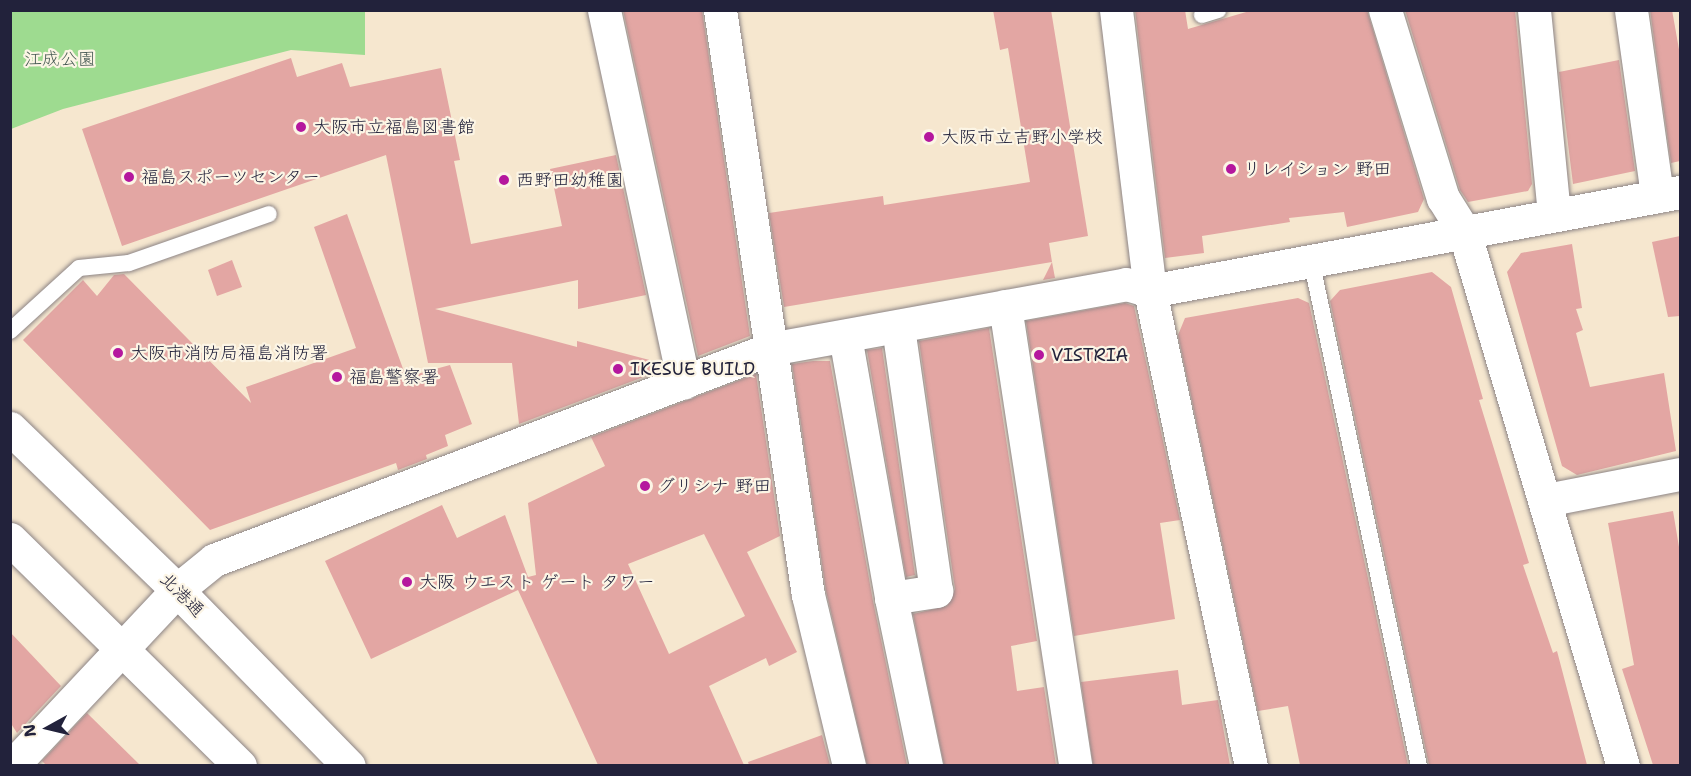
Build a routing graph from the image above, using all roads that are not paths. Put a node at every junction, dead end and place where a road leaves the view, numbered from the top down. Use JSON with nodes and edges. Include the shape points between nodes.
{"nodes":[{"id":1,"x":604,"y":10,"type":"edge"},
{"id":2,"x":720,"y":10,"type":"edge"},
{"id":3,"x":1116,"y":10,"type":"edge"},
{"id":4,"x":1385,"y":10,"type":"edge"},
{"id":5,"x":1534,"y":10,"type":"edge"},
{"id":6,"x":1631,"y":10,"type":"edge"},
{"id":7,"x":1669,"y":194,"type":"edge"},
{"id":8,"x":269,"y":214,"type":"dead end"},
{"id":9,"x":1554,"y":214,"type":"junction"},
{"id":10,"x":1464,"y":231,"type":"junction"},
{"id":11,"x":1311,"y":260,"type":"junction"},
{"id":12,"x":1150,"y":291,"type":"junction"},
{"id":13,"x":1005,"y":306,"type":"junction"},
{"id":14,"x":898,"y":327,"type":"junction"},
{"id":15,"x":10,"y":332,"type":"edge"},
{"id":16,"x":845,"y":336,"type":"junction"},
{"id":17,"x":770,"y":349,"type":"junction"},
{"id":18,"x":684,"y":382,"type":"junction"},
{"id":19,"x":10,"y":428,"type":"edge"},
{"id":20,"x":1680,"y":474,"type":"edge"},
{"id":21,"x":1546,"y":500,"type":"junction"},
{"id":22,"x":10,"y":539,"type":"edge"},
{"id":23,"x":177,"y":590,"type":"junction"},
{"id":24,"x":891,"y":598,"type":"junction"},
{"id":25,"x":121,"y":648,"type":"junction"},
{"id":26,"x":16,"y":756,"type":"edge"},
{"id":27,"x":240,"y":765,"type":"edge"},
{"id":28,"x":349,"y":765,"type":"edge"},
{"id":29,"x":849,"y":765,"type":"edge"},
{"id":30,"x":926,"y":765,"type":"edge"},
{"id":31,"x":1074,"y":765,"type":"edge"},
{"id":32,"x":1251,"y":765,"type":"edge"},
{"id":33,"x":1419,"y":765,"type":"edge"},
{"id":34,"x":1623,"y":765,"type":"edge"}],
"edges":[{"from":1,"to":18,"type":"street"},
{"from":2,"to":17,"type":"street"},
{"from":3,"to":12,"type":"street"},
{"from":4,"to":10,"type":"street","via":[[1443,198]]},
{"from":5,"to":9,"type":"street"},
{"from":6,"to":7,"type":"street"},
{"from":7,"to":9,"type":"street"},
{"from":8,"to":15,"type":"lane","via":[[129,263],[79,268]]},
{"from":9,"to":10,"type":"street"},
{"from":10,"to":11,"type":"street"},
{"from":10,"to":21,"type":"street"},
{"from":11,"to":12,"type":"street"},
{"from":11,"to":33,"type":"lane"},
{"from":12,"to":13,"type":"street","via":[[1126,284]]},
{"from":12,"to":32,"type":"street"},
{"from":13,"to":14,"type":"street"},
{"from":13,"to":31,"type":"street"},
{"from":14,"to":16,"type":"street"},
{"from":14,"to":24,"type":"street","via":[[936,591]]},
{"from":16,"to":17,"type":"street"},
{"from":16,"to":24,"type":"street"},
{"from":17,"to":18,"type":"street"},
{"from":17,"to":29,"type":"street","via":[[808,595]]},
{"from":18,"to":23,"type":"street","via":[[214,560]]},
{"from":19,"to":23,"type":"street","name":"北港通"},
{"from":20,"to":21,"type":"street"},
{"from":21,"to":34,"type":"street"},
{"from":22,"to":25,"type":"street"},
{"from":23,"to":25,"type":"street"},
{"from":23,"to":28,"type":"street","name":"北港通"},
{"from":24,"to":30,"type":"street"},
{"from":25,"to":26,"type":"street"},
{"from":25,"to":27,"type":"street"}]}
